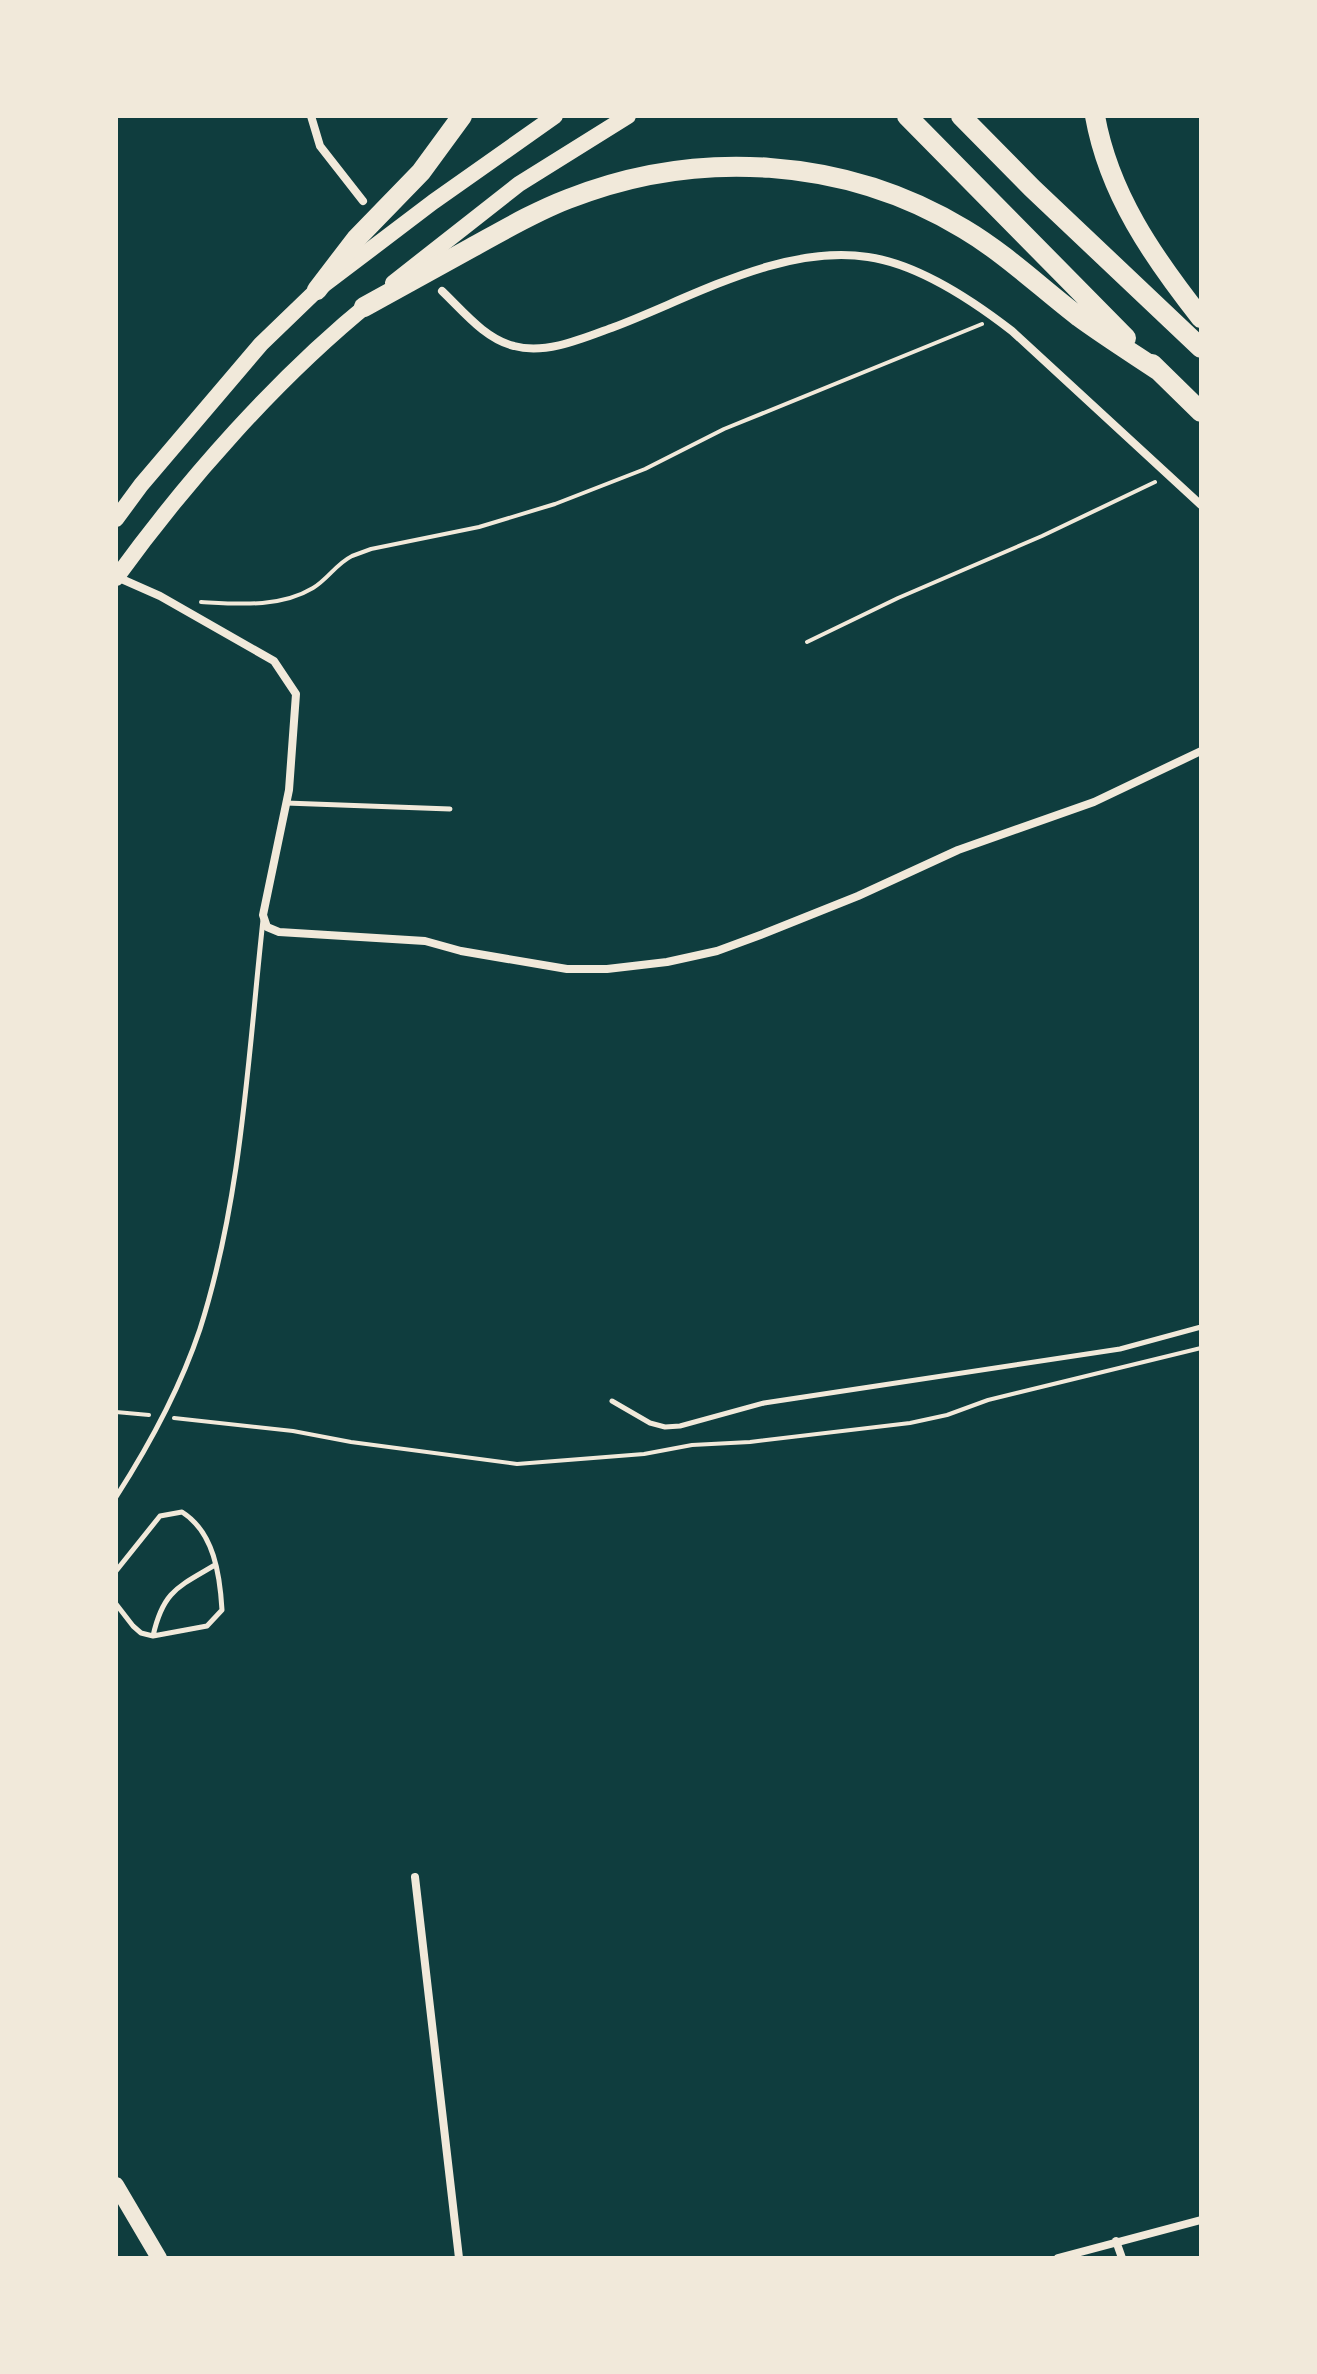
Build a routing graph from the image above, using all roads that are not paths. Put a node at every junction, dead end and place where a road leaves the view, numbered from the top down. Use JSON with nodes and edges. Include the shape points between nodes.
{"nodes":[{"id":1,"x":311,"y":116,"type":"edge"},
{"id":2,"x":462,"y":116,"type":"edge"},
{"id":3,"x":555,"y":116,"type":"edge"},
{"id":4,"x":628,"y":116,"type":"edge"},
{"id":5,"x":907,"y":116,"type":"edge"},
{"id":6,"x":961,"y":116,"type":"edge"},
{"id":7,"x":1095,"y":116,"type":"edge"},
{"id":8,"x":363,"y":201,"type":"dead end"},
{"id":9,"x":317,"y":290,"type":"junction"},
{"id":10,"x":442,"y":291,"type":"dead end"},
{"id":11,"x":364,"y":307,"type":"junction"},
{"id":12,"x":1201,"y":318,"type":"edge"},
{"id":13,"x":1201,"y":348,"type":"edge"},
{"id":14,"x":1159,"y":371,"type":"junction"},
{"id":15,"x":1201,"y":412,"type":"edge"},
{"id":16,"x":1201,"y":505,"type":"edge"},
{"id":17,"x":116,"y":519,"type":"edge"},
{"id":18,"x":117,"y":577,"type":"edge"},
{"id":19,"x":1201,"y":751,"type":"edge"},
{"id":20,"x":286,"y":803,"type":"junction"},
{"id":21,"x":450,"y":809,"type":"dead end"},
{"id":22,"x":263,"y":915,"type":"junction"},
{"id":23,"x":1201,"y":1327,"type":"edge"},
{"id":24,"x":612,"y":1401,"type":"dead end"},
{"id":25,"x":116,"y":1497,"type":"edge"},
{"id":26,"x":215,"y":1565,"type":"junction"},
{"id":27,"x":116,"y":1571,"type":"edge"},
{"id":28,"x":116,"y":1604,"type":"edge"},
{"id":29,"x":153,"y":1636,"type":"junction"},
{"id":30,"x":415,"y":1877,"type":"dead end"},
{"id":31,"x":116,"y":2185,"type":"edge"},
{"id":32,"x":1201,"y":2220,"type":"edge"},
{"id":33,"x":1116,"y":2241,"type":"junction"},
{"id":34,"x":159,"y":2258,"type":"edge"},
{"id":35,"x":459,"y":2258,"type":"edge"},
{"id":36,"x":1058,"y":2258,"type":"edge"},
{"id":37,"x":1122,"y":2258,"type":"edge"}],
"edges":[{"from":1,"to":8,"type":"street","via":[[320,146]]},
{"from":2,"to":9,"type":"highway","via":[[421,172],[356,239]]},
{"from":3,"to":9,"type":"main road"},
{"from":4,"to":11,"type":"main road","via":[[519,184]]},
{"from":5,"to":14,"type":"highway"},
{"from":6,"to":13,"type":"highway"},
{"from":7,"to":12,"type":"highway","via":[[1109,170],[1140,234]]},
{"from":9,"to":17,"type":"main road","via":[[261,344]]},
{"from":10,"to":16,"type":"street","via":[[501,342],[533,348],[591,335],[797,259],[870,257],[925,276],[979,306]]},
{"from":11,"to":14,"type":"highway","via":[[569,198],[667,172],[746,166],[857,181],[918,203],[1002,254],[1079,317]]},
{"from":11,"to":18,"type":"main road","via":[[232,437]]},
{"from":14,"to":15,"type":"highway"},
{"from":18,"to":20,"type":"street","via":[[274,661],[296,694]]},
{"from":19,"to":22,"type":"street","via":[[1094,802],[958,850],[763,934],[667,962],[567,969],[425,941],[279,932],[267,927]]},
{"from":20,"to":21,"type":"lane"},
{"from":20,"to":22,"type":"street"},
{"from":22,"to":25,"type":"lane","via":[[236,1176],[200,1329],[147,1448]]},
{"from":23,"to":24,"type":"lane","via":[[1120,1349],[764,1403],[680,1426],[650,1423]]},
{"from":26,"to":27,"type":"lane","via":[[207,1537],[182,1512],[160,1516]]},
{"from":26,"to":29,"type":"lane","via":[[176,1588],[164,1602]]},
{"from":26,"to":29,"type":"lane","via":[[222,1610],[216,1618],[207,1626]]},
{"from":28,"to":29,"type":"lane","via":[[141,1633]]},
{"from":30,"to":35,"type":"street"},
{"from":31,"to":34,"type":"main road"},
{"from":32,"to":33,"type":"street"},
{"from":33,"to":36,"type":"street"},
{"from":33,"to":37,"type":"street"}]}
